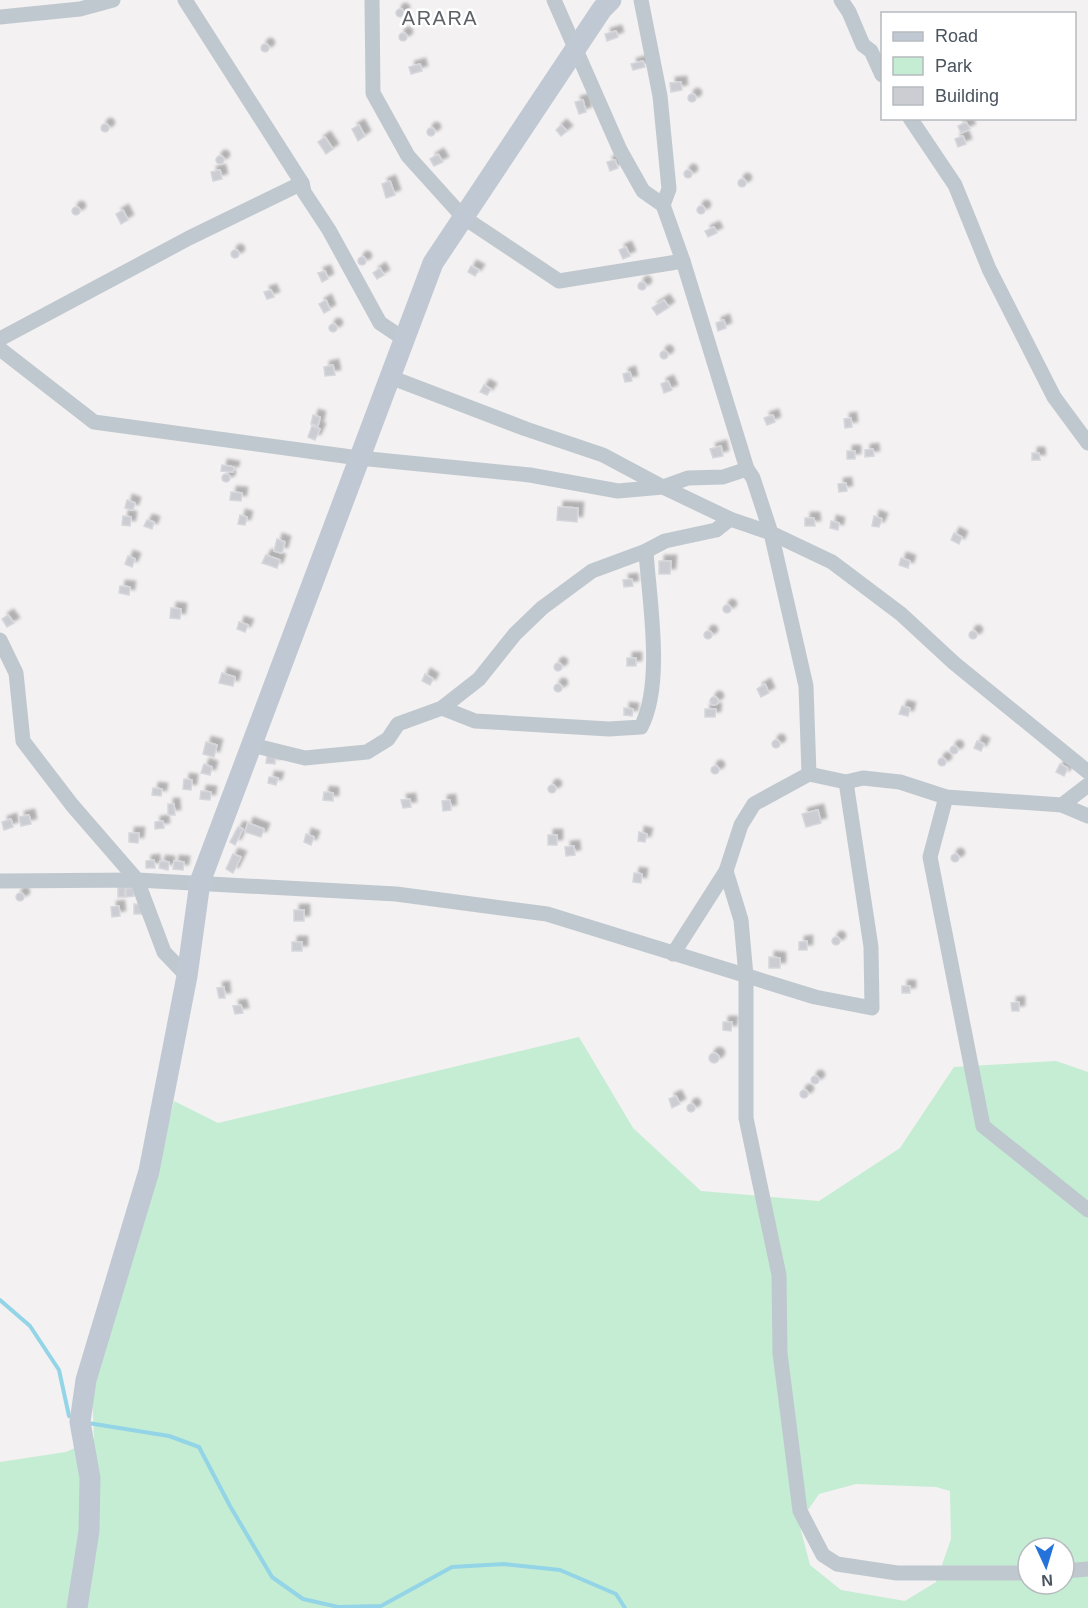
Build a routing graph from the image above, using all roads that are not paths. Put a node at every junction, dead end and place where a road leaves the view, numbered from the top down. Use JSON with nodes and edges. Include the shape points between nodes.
{"nodes":[{"id":1,"x":113,"y":0,"type":"edge"},
{"id":2,"x":186,"y":0,"type":"edge"},
{"id":3,"x":372,"y":0,"type":"edge"},
{"id":4,"x":554,"y":0,"type":"edge"},
{"id":5,"x":611,"y":0,"type":"edge"},
{"id":6,"x":641,"y":0,"type":"edge"},
{"id":7,"x":840,"y":0,"type":"edge"},
{"id":8,"x":0,"y":17,"type":"edge"},
{"id":9,"x":575,"y":50,"type":"junction"},
{"id":10,"x":881,"y":73,"type":"edge"},
{"id":11,"x":911,"y":120,"type":"edge"},
{"id":12,"x":302,"y":183,"type":"junction"},
{"id":13,"x":663,"y":206,"type":"junction"},
{"id":14,"x":463,"y":217,"type":"junction"},
{"id":15,"x":683,"y":261,"type":"junction"},
{"id":16,"x":0,"y":339,"type":"edge"},
{"id":17,"x":404,"y":339,"type":"junction"},
{"id":18,"x":0,"y":349,"type":"edge"},
{"id":19,"x":390,"y":377,"type":"junction"},
{"id":20,"x":1088,"y":442,"type":"edge"},
{"id":21,"x":359,"y":458,"type":"junction"},
{"id":22,"x":747,"y":469,"type":"junction"},
{"id":23,"x":663,"y":487,"type":"junction"},
{"id":24,"x":730,"y":519,"type":"junction"},
{"id":25,"x":771,"y":533,"type":"junction"},
{"id":26,"x":646,"y":551,"type":"junction"},
{"id":27,"x":0,"y":640,"type":"edge"},
{"id":28,"x":442,"y":708,"type":"junction"},
{"id":29,"x":252,"y":745,"type":"junction"},
{"id":30,"x":1088,"y":772,"type":"edge"},
{"id":31,"x":809,"y":774,"type":"junction"},
{"id":32,"x":846,"y":782,"type":"junction"},
{"id":33,"x":1088,"y":785,"type":"edge"},
{"id":34,"x":946,"y":797,"type":"junction"},
{"id":35,"x":1062,"y":806,"type":"junction"},
{"id":36,"x":1088,"y":816,"type":"edge"},
{"id":37,"x":726,"y":871,"type":"junction"},
{"id":38,"x":137,"y":880,"type":"junction"},
{"id":39,"x":0,"y":881,"type":"edge"},
{"id":40,"x":200,"y":882,"type":"junction"},
{"id":41,"x":673,"y":954,"type":"junction"},
{"id":42,"x":187,"y":976,"type":"junction"},
{"id":43,"x":746,"y":976,"type":"junction"},
{"id":44,"x":1088,"y":1210,"type":"edge"},
{"id":45,"x":1016,"y":1573,"type":"edge"},
{"id":46,"x":77,"y":1608,"type":"edge"}],
"edges":[{"from":1,"to":8,"type":"street","via":[[80,9]]},
{"from":2,"to":12,"type":"street"},
{"from":3,"to":14,"type":"street","via":[[373,93],[408,156]]},
{"from":4,"to":9,"type":"street"},
{"from":5,"to":9,"type":"main road"},
{"from":6,"to":13,"type":"street","via":[[660,96],[669,189]]},
{"from":7,"to":10,"type":"street"},
{"from":9,"to":13,"type":"street","via":[[643,191]]},
{"from":9,"to":14,"type":"main road"},
{"from":11,"to":20,"type":"street","via":[[955,185],[989,269],[1054,397]]},
{"from":12,"to":16,"type":"street","via":[[189,237]]},
{"from":12,"to":17,"type":"street","via":[[380,323]]},
{"from":13,"to":15,"type":"street"},
{"from":14,"to":15,"type":"street","via":[[559,281]]},
{"from":14,"to":17,"type":"main road","via":[[433,262]]},
{"from":15,"to":22,"type":"street"},
{"from":17,"to":19,"type":"main road"},
{"from":18,"to":21,"type":"street","via":[[94,422]]},
{"from":19,"to":21,"type":"main road"},
{"from":19,"to":23,"type":"street","via":[[603,455]]},
{"from":21,"to":23,"type":"street","via":[[530,475],[618,491]]},
{"from":21,"to":29,"type":"main road"},
{"from":22,"to":23,"type":"street","via":[[723,477],[688,478]]},
{"from":22,"to":25,"type":"street"},
{"from":23,"to":24,"type":"street"},
{"from":24,"to":25,"type":"street"},
{"from":24,"to":26,"type":"street","via":[[716,530],[665,541]]},
{"from":25,"to":30,"type":"street","via":[[832,562],[901,614],[954,663]]},
{"from":25,"to":31,"type":"street","via":[[806,686]]},
{"from":26,"to":28,"type":"street","via":[[592,571],[542,608],[515,634],[480,679]]},
{"from":26,"to":28,"type":"street","via":[[655,675],[641,727],[609,729],[476,721]]},
{"from":27,"to":38,"type":"street","via":[[16,673],[23,741]]},
{"from":28,"to":29,"type":"street","via":[[398,724],[388,739],[367,752],[305,758]]},
{"from":29,"to":40,"type":"main road"},
{"from":31,"to":32,"type":"street"},
{"from":31,"to":37,"type":"street","via":[[754,804],[741,825]]},
{"from":32,"to":34,"type":"street","via":[[863,777],[900,782]]},
{"from":32,"to":43,"type":"street","via":[[872,947],[872,1008],[815,997]]},
{"from":33,"to":35,"type":"street"},
{"from":34,"to":35,"type":"street"},
{"from":34,"to":44,"type":"street","via":[[930,857],[984,1126]]},
{"from":35,"to":36,"type":"street"},
{"from":37,"to":41,"type":"street"},
{"from":37,"to":43,"type":"street","via":[[741,920]]},
{"from":38,"to":39,"type":"street"},
{"from":38,"to":40,"type":"street"},
{"from":38,"to":42,"type":"street","via":[[164,952]]},
{"from":40,"to":41,"type":"street","via":[[396,894],[547,914]]},
{"from":40,"to":42,"type":"main road"},
{"from":41,"to":43,"type":"street"},
{"from":42,"to":46,"type":"main road","via":[[149,1171],[86,1380],[80,1422],[90,1478],[89,1531]]},
{"from":43,"to":45,"type":"street","via":[[746,1118],[779,1275],[780,1353],[800,1511],[823,1555],[837,1564],[897,1573]]}]}
